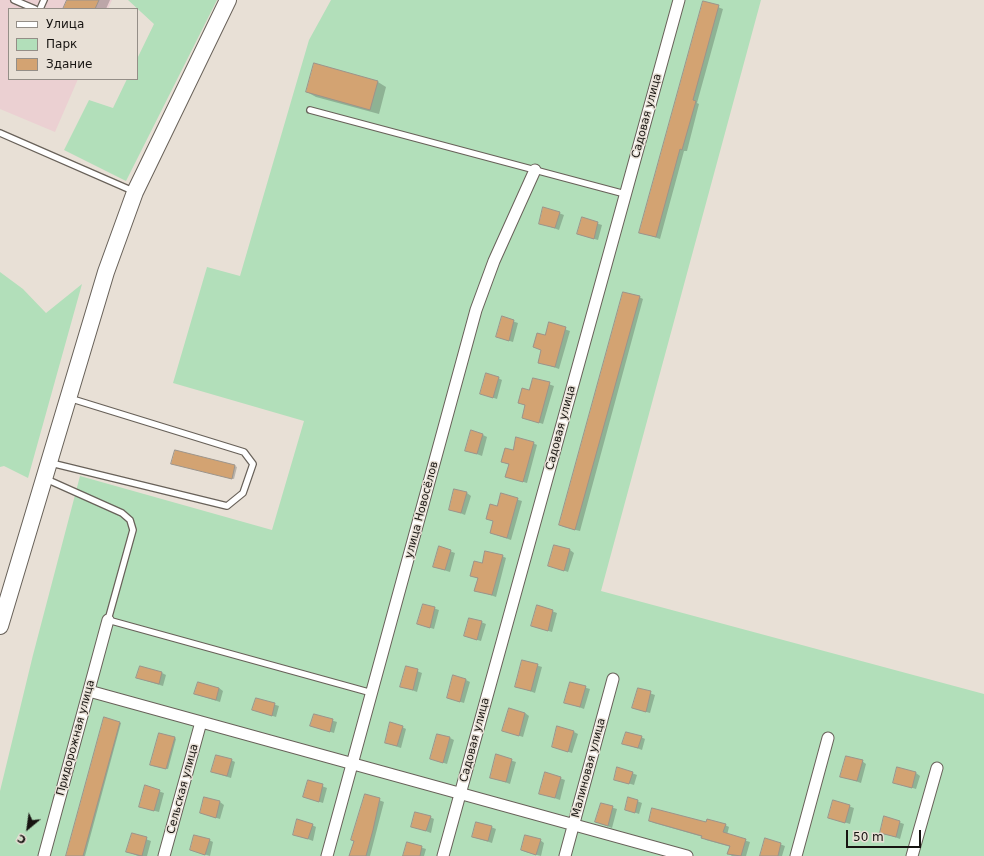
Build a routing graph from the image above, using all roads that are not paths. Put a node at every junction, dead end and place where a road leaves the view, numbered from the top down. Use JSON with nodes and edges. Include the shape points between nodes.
{"nodes":[{"id":1,"x":14,"y":0,"type":"edge"},
{"id":2,"x":228,"y":0,"type":"edge"},
{"id":3,"x":679,"y":0,"type":"edge"},
{"id":4,"x":33,"y":8,"type":"edge"},
{"id":5,"x":310,"y":110,"type":"dead end"},
{"id":6,"x":0,"y":133,"type":"edge"},
{"id":7,"x":535,"y":170,"type":"junction"},
{"id":8,"x":135,"y":192,"type":"junction"},
{"id":9,"x":625,"y":194,"type":"junction"},
{"id":10,"x":67,"y":398,"type":"junction"},
{"id":11,"x":49,"y":462,"type":"junction"},
{"id":12,"x":44,"y":478,"type":"junction"},
{"id":13,"x":108,"y":620,"type":"junction"},
{"id":14,"x":0,"y":626,"type":"edge"},
{"id":15,"x":613,"y":679,"type":"dead end"},
{"id":16,"x":89,"y":691,"type":"junction"},
{"id":17,"x":372,"y":693,"type":"junction"},
{"id":18,"x":201,"y":722,"type":"junction"},
{"id":19,"x":828,"y":738,"type":"dead end"},
{"id":20,"x":352,"y":763,"type":"junction"},
{"id":21,"x":937,"y":768,"type":"dead end"},
{"id":22,"x":461,"y":793,"type":"junction"},
{"id":23,"x":573,"y":824,"type":"junction"},
{"id":24,"x":44,"y":856,"type":"edge"},
{"id":25,"x":164,"y":856,"type":"edge"},
{"id":26,"x":327,"y":856,"type":"edge"},
{"id":27,"x":443,"y":856,"type":"edge"},
{"id":28,"x":565,"y":856,"type":"edge"},
{"id":29,"x":687,"y":856,"type":"edge"},
{"id":30,"x":796,"y":856,"type":"edge"},
{"id":31,"x":912,"y":856,"type":"edge"}],
"edges":[{"from":1,"to":4,"type":"lane"},
{"from":2,"to":8,"type":"main road"},
{"from":3,"to":9,"type":"street","name":"Садовая улица"},
{"from":5,"to":7,"type":"lane"},
{"from":6,"to":8,"type":"lane"},
{"from":7,"to":9,"type":"lane"},
{"from":7,"to":17,"type":"street","name":"улица Новосёлов","via":[[494,261],[476,310]]},
{"from":8,"to":10,"type":"main road","via":[[106,272]]},
{"from":9,"to":22,"type":"street","name":"Садовая улица"},
{"from":10,"to":11,"type":"main road"},
{"from":10,"to":11,"type":"lane","via":[[244,452],[253,464],[243,493],[227,506]]},
{"from":11,"to":12,"type":"main road"},
{"from":12,"to":13,"type":"lane","via":[[122,513],[130,520],[133,530]]},
{"from":12,"to":14,"type":"main road"},
{"from":13,"to":16,"type":"street","name":"Придорожная улица"},
{"from":13,"to":17,"type":"lane"},
{"from":15,"to":23,"type":"street","name":"Малиновая улица"},
{"from":16,"to":18,"type":"street"},
{"from":16,"to":24,"type":"street","name":"Придорожная улица"},
{"from":17,"to":20,"type":"street","name":"улица Новосёлов"},
{"from":18,"to":20,"type":"street"},
{"from":18,"to":25,"type":"street","name":"Сельская улица"},
{"from":19,"to":30,"type":"street"},
{"from":20,"to":22,"type":"street"},
{"from":20,"to":26,"type":"street","name":"улица Новосёлов"},
{"from":21,"to":31,"type":"street"},
{"from":22,"to":23,"type":"street"},
{"from":22,"to":27,"type":"street","name":"Садовая улица"},
{"from":23,"to":28,"type":"street","name":"Малиновая улица"},
{"from":23,"to":29,"type":"street"}]}
